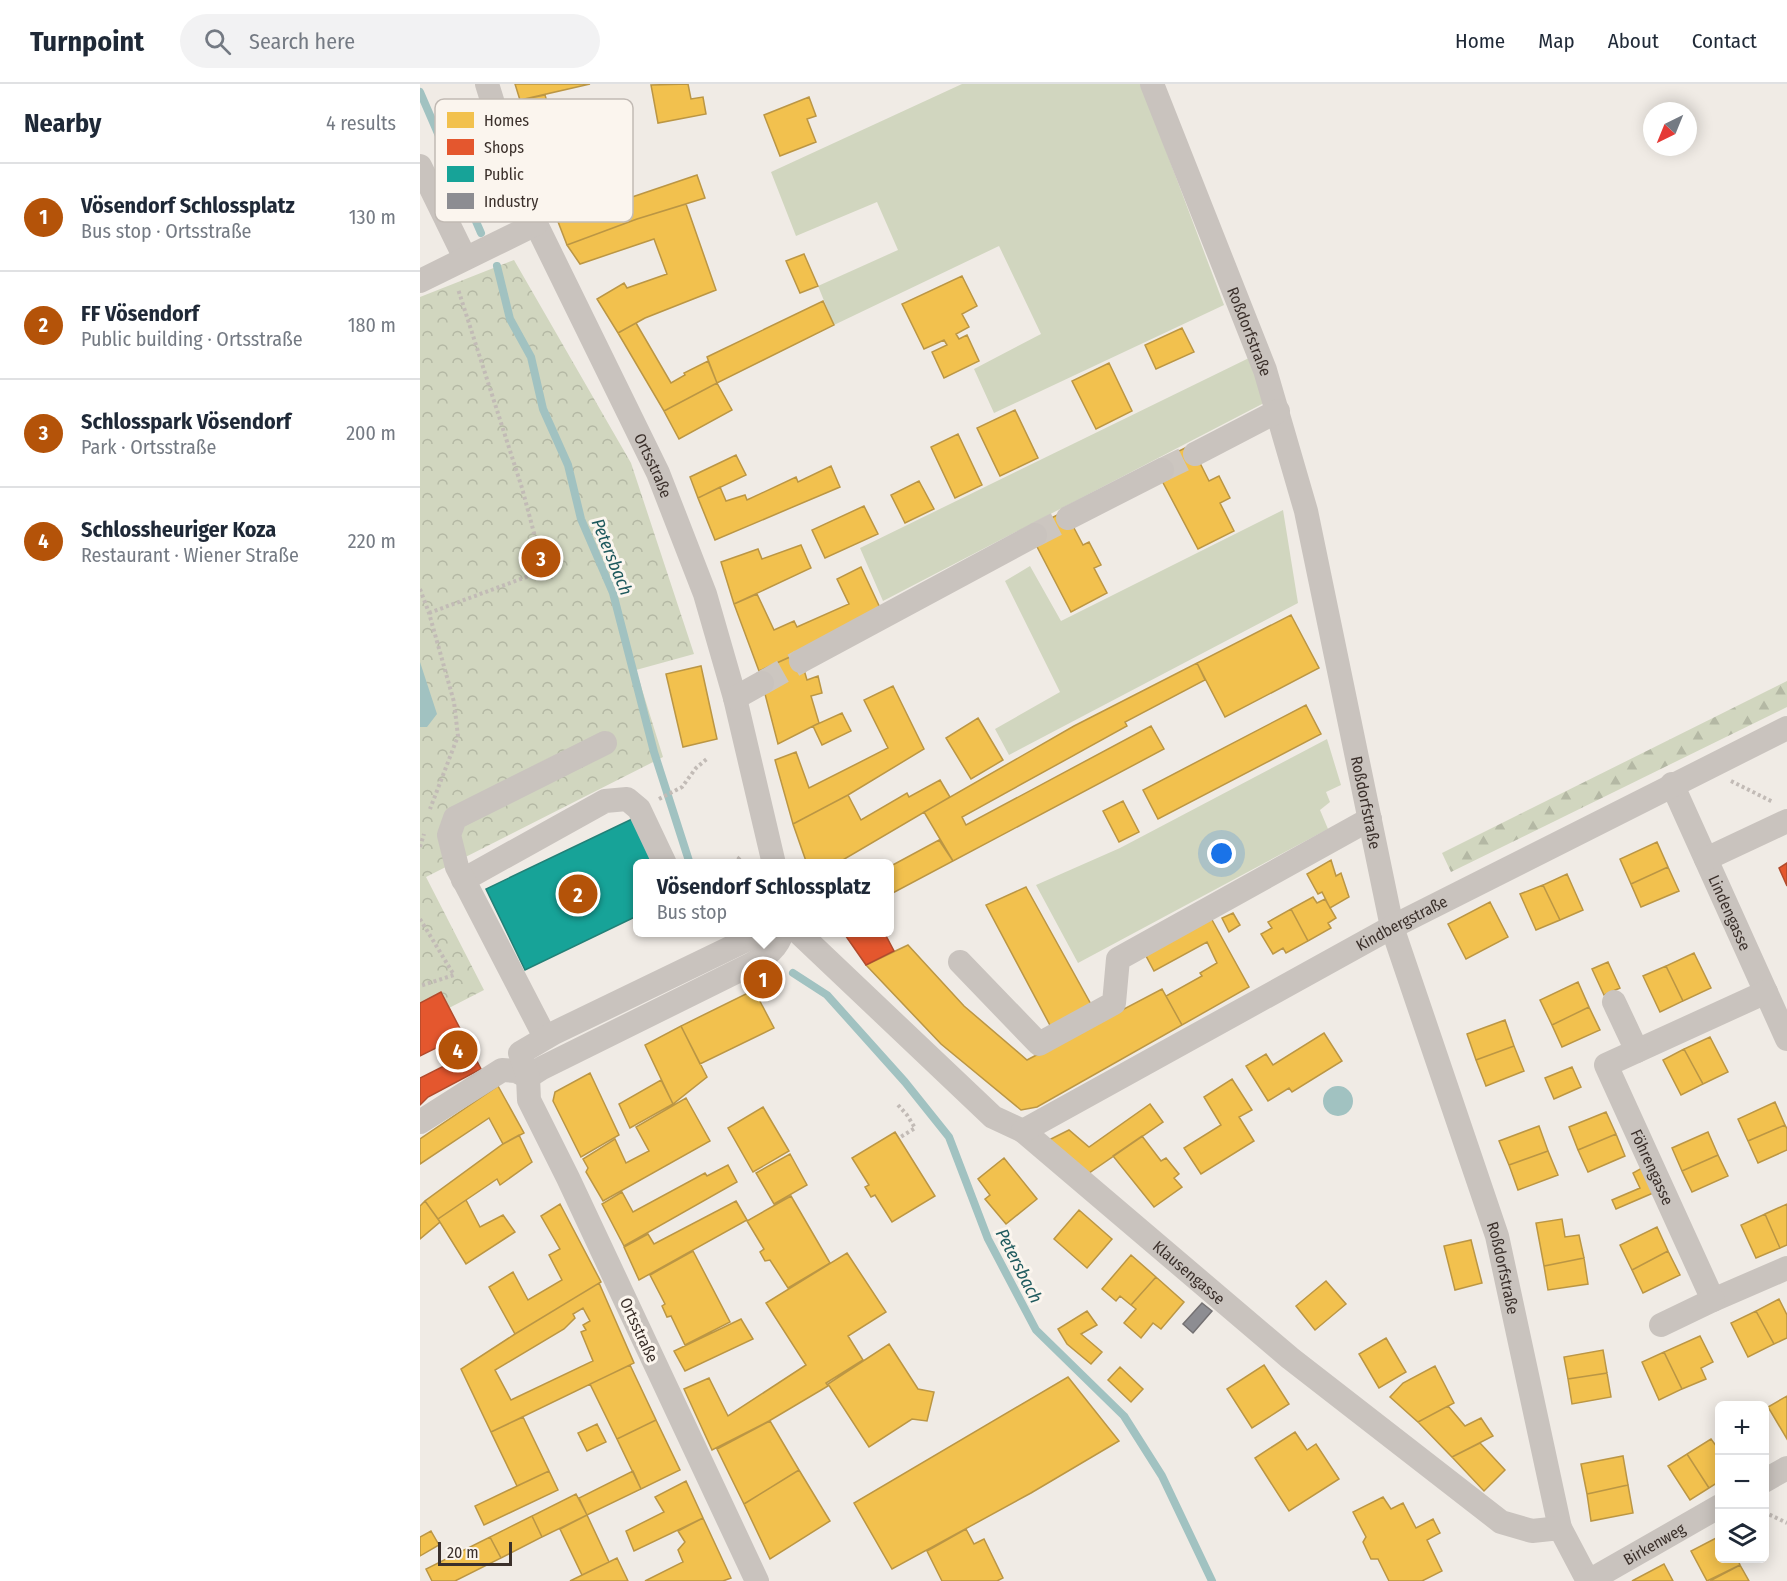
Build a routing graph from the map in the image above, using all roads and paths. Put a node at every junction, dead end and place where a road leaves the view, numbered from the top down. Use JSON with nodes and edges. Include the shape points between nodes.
{"nodes":[{"id":1,"x":487,"y":84,"type":"edge"},
{"id":2,"x":1152,"y":84,"type":"edge"},
{"id":3,"x":492,"y":99,"type":"edge"},
{"id":4,"x":420,"y":166,"type":"edge"},
{"id":5,"x":435,"y":205,"type":"edge"},
{"id":6,"x":442,"y":222,"type":"edge"},
{"id":7,"x":535,"y":222,"type":"edge"},
{"id":8,"x":536,"y":225,"type":"junction"},
{"id":9,"x":457,"y":262,"type":"junction"},
{"id":10,"x":420,"y":281,"type":"edge"},
{"id":11,"x":1278,"y":411,"type":"junction"},
{"id":12,"x":1195,"y":454,"type":"tunnel mouth"},
{"id":13,"x":1162,"y":470,"type":"tunnel mouth"},
{"id":14,"x":1068,"y":518,"type":"tunnel mouth"},
{"id":15,"x":1035,"y":535,"type":"tunnel mouth"},
{"id":16,"x":420,"y":590,"type":"edge"},
{"id":17,"x":429,"y":612,"type":"junction"},
{"id":18,"x":801,"y":661,"type":"tunnel mouth"},
{"id":19,"x":762,"y":683,"type":"tunnel mouth"},
{"id":20,"x":735,"y":698,"type":"junction"},
{"id":21,"x":1787,"y":728,"type":"edge"},
{"id":22,"x":605,"y":743,"type":"dead end"},
{"id":23,"x":708,"y":758,"type":"dead end"},
{"id":24,"x":1705,"y":769,"type":"junction"},
{"id":25,"x":1672,"y":784,"type":"junction"},
{"id":26,"x":664,"y":796,"type":"dead end"},
{"id":27,"x":429,"y":812,"type":"dead end"},
{"id":28,"x":1782,"y":812,"type":"edge"},
{"id":29,"x":1370,"y":819,"type":"junction"},
{"id":30,"x":424,"y":830,"type":"dead end"},
{"id":31,"x":420,"y":847,"type":"edge"},
{"id":32,"x":663,"y":859,"type":"edge"},
{"id":33,"x":773,"y":859,"type":"edge"},
{"id":34,"x":1706,"y":859,"type":"junction"},
{"id":35,"x":463,"y":880,"type":"junction"},
{"id":36,"x":420,"y":919,"type":"edge"},
{"id":37,"x":1392,"y":927,"type":"junction"},
{"id":38,"x":755,"y":937,"type":"edge"},
{"id":39,"x":781,"y":937,"type":"edge"},
{"id":40,"x":802,"y":937,"type":"edge"},
{"id":41,"x":960,"y":962,"type":"dead end"},
{"id":42,"x":420,"y":987,"type":"edge"},
{"id":43,"x":1766,"y":992,"type":"junction"},
{"id":44,"x":1614,"y":1002,"type":"dead end"},
{"id":45,"x":545,"y":1037,"type":"junction"},
{"id":46,"x":1787,"y":1039,"type":"edge"},
{"id":47,"x":1637,"y":1051,"type":"junction"},
{"id":48,"x":528,"y":1077,"type":"junction"},
{"id":49,"x":898,"y":1106,"type":"dead end"},
{"id":50,"x":420,"y":1122,"type":"edge"},
{"id":51,"x":1023,"y":1131,"type":"junction"},
{"id":52,"x":899,"y":1138,"type":"dead end"},
{"id":53,"x":1787,"y":1268,"type":"edge"},
{"id":54,"x":1713,"y":1300,"type":"junction"},
{"id":55,"x":1661,"y":1325,"type":"dead end"},
{"id":56,"x":1787,"y":1468,"type":"edge"},
{"id":57,"x":1769,"y":1478,"type":"edge"},
{"id":58,"x":1715,"y":1508,"type":"edge"},
{"id":59,"x":1769,"y":1514,"type":"edge"},
{"id":60,"x":1787,"y":1523,"type":"edge"},
{"id":61,"x":1560,"y":1528,"type":"junction"},
{"id":62,"x":757,"y":1581,"type":"edge"},
{"id":63,"x":1589,"y":1581,"type":"edge"}],
"edges":[{"from":1,"to":3,"type":"street","name":"Ortsstraße"},
{"from":2,"to":11,"type":"street","name":"Roßdorfstraße"},
{"from":4,"to":5,"type":"street"},
{"from":6,"to":9,"type":"street"},
{"from":7,"to":8,"type":"street","name":"Ortsstraße"},
{"from":8,"to":9,"type":"street"},
{"from":8,"to":20,"type":"street","name":"Ortsstraße","via":[[658,473],[705,594]]},
{"from":9,"to":10,"type":"street"},
{"from":9,"to":17,"type":"path","via":[[456,282],[542,563],[537,573]]},
{"from":11,"to":12,"type":"street"},
{"from":11,"to":29,"type":"street","name":"Roßdorfstraße","via":[[1306,511]]},
{"from":13,"to":14,"type":"street"},
{"from":15,"to":18,"type":"street"},
{"from":16,"to":17,"type":"path"},
{"from":17,"to":27,"type":"path","via":[[454,702],[458,736]]},
{"from":19,"to":20,"type":"street"},
{"from":20,"to":33,"type":"street","name":"Ortsstraße"},
{"from":21,"to":24,"type":"street","name":"Kindbergstraße"},
{"from":22,"to":35,"type":"street","via":[[455,818],[449,835]]},
{"from":23,"to":26,"type":"path","via":[[682,787]]},
{"from":24,"to":25,"type":"street","name":"Kindbergstraße"},
{"from":24,"to":28,"type":"path"},
{"from":25,"to":34,"type":"street","name":"Lindengasse"},
{"from":25,"to":37,"type":"street","name":"Kindbergstraße"},
{"from":28,"to":34,"type":"street"},
{"from":29,"to":37,"type":"street","name":"Roßdorfstraße"},
{"from":29,"to":41,"type":"street","via":[[1118,959],[1114,1003],[1039,1044]]},
{"from":30,"to":31,"type":"path"},
{"from":32,"to":35,"type":"street","via":[[639,809],[627,799],[604,801]]},
{"from":34,"to":43,"type":"street","name":"Lindengasse"},
{"from":35,"to":45,"type":"street"},
{"from":36,"to":42,"type":"path","via":[[454,975]]},
{"from":37,"to":51,"type":"street","name":"Kindbergstraße"},
{"from":37,"to":61,"type":"street","name":"Roßdorfstraße","via":[[1497,1236]]},
{"from":38,"to":45,"type":"street","name":"Ortsstraße"},
{"from":39,"to":48,"type":"street","via":[[778,944],[752,964]]},
{"from":40,"to":51,"type":"street","name":"Klausengasse","via":[[993,1117]]},
{"from":43,"to":46,"type":"street","name":"Lindengasse"},
{"from":43,"to":47,"type":"street","name":"Föhrengasse"},
{"from":44,"to":47,"type":"street"},
{"from":45,"to":48,"type":"street","name":"Ortsstraße","via":[[520,1053]]},
{"from":47,"to":54,"type":"street","name":"Föhrengasse","via":[[1606,1065]]},
{"from":48,"to":50,"type":"street","via":[[502,1070]]},
{"from":48,"to":62,"type":"street","name":"Ortsstraße","via":[[529,1100]]},
{"from":49,"to":52,"type":"path","via":[[915,1128]]},
{"from":51,"to":61,"type":"street","name":"Klausengasse","via":[[1290,1358],[1501,1522],[1532,1531]]},
{"from":53,"to":54,"type":"street"},
{"from":54,"to":55,"type":"street"},
{"from":56,"to":57,"type":"street"},
{"from":58,"to":63,"type":"street","name":"Birkenweg"},
{"from":59,"to":60,"type":"path"},
{"from":61,"to":63,"type":"street"}]}
